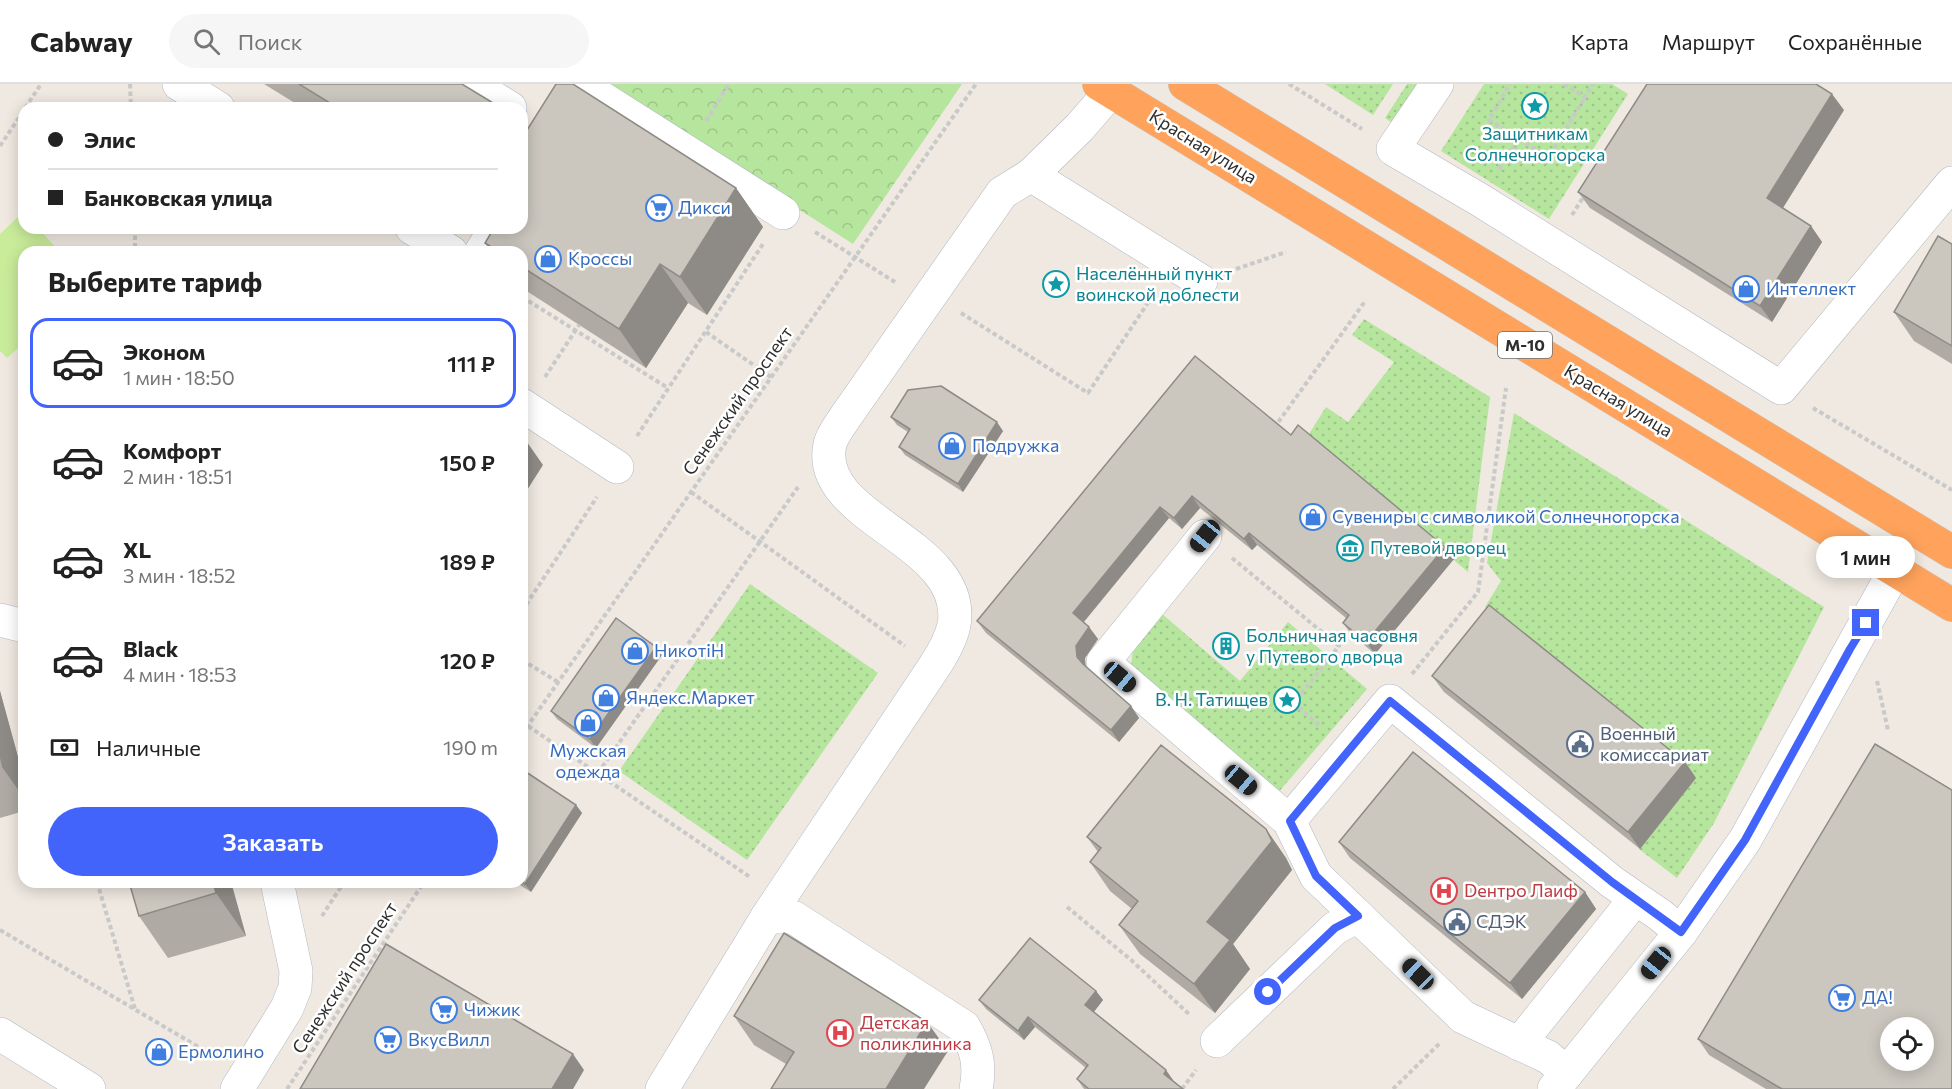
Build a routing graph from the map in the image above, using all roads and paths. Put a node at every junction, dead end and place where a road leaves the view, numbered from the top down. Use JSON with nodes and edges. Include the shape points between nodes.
{"nodes":[{"id":1,"x":41,"y":84,"type":"edge"},
{"id":2,"x":130,"y":84,"type":"edge"},
{"id":3,"x":179,"y":84,"type":"edge"},
{"id":4,"x":471,"y":84,"type":"edge"},
{"id":5,"x":729,"y":84,"type":"edge"},
{"id":6,"x":976,"y":84,"type":"edge"},
{"id":7,"x":1185,"y":84,"type":"edge"},
{"id":8,"x":1288,"y":84,"type":"edge"},
{"id":9,"x":1437,"y":84,"type":"edge"},
{"id":10,"x":1510,"y":84,"type":"edge"},
{"id":11,"x":1564,"y":84,"type":"edge"},
{"id":12,"x":1593,"y":84,"type":"edge"},
{"id":13,"x":1105,"y":88,"type":"edge"},
{"id":14,"x":1585,"y":97,"type":"junction"},
{"id":15,"x":29,"y":102,"type":"edge"},
{"id":16,"x":131,"y":102,"type":"edge"},
{"id":17,"x":208,"y":102,"type":"edge"},
{"id":18,"x":500,"y":102,"type":"edge"},
{"id":19,"x":18,"y":119,"type":"edge"},
{"id":20,"x":528,"y":120,"type":"edge"},
{"id":21,"x":553,"y":135,"type":"junction"},
{"id":22,"x":1518,"y":138,"type":"junction"},
{"id":23,"x":0,"y":146,"type":"edge"},
{"id":24,"x":1393,"y":149,"type":"junction"},
{"id":25,"x":686,"y":151,"type":"junction"},
{"id":26,"x":528,"y":175,"type":"edge"},
{"id":27,"x":1031,"y":175,"type":"junction"},
{"id":28,"x":1952,"y":183,"type":"edge"},
{"id":29,"x":1590,"y":187,"type":"edge"},
{"id":30,"x":1480,"y":200,"type":"junction"},
{"id":31,"x":783,"y":213,"type":"junction"},
{"id":32,"x":422,"y":234,"type":"edge"},
{"id":33,"x":441,"y":246,"type":"edge"},
{"id":34,"x":1553,"y":246,"type":"junction"},
{"id":35,"x":1286,"y":252,"type":"dead end"},
{"id":36,"x":854,"y":256,"type":"junction"},
{"id":37,"x":1174,"y":264,"type":"junction"},
{"id":38,"x":1201,"y":281,"type":"joint"},
{"id":39,"x":928,"y":298,"type":"junction"},
{"id":40,"x":1365,"y":300,"type":"dead end"},
{"id":41,"x":528,"y":301,"type":"edge"},
{"id":42,"x":579,"y":325,"type":"edge"},
{"id":43,"x":575,"y":330,"type":"junction"},
{"id":44,"x":706,"y":332,"type":"junction"},
{"id":45,"x":771,"y":377,"type":"junction"},
{"id":46,"x":668,"y":388,"type":"junction"},
{"id":47,"x":1506,"y":388,"type":"dead end"},
{"id":48,"x":1781,"y":388,"type":"junction"},
{"id":49,"x":528,"y":400,"type":"edge"},
{"id":50,"x":528,"y":409,"type":"edge"},
{"id":51,"x":1271,"y":432,"type":"edge"},
{"id":52,"x":830,"y":443,"type":"junction"},
{"id":53,"x":617,"y":467,"type":"junction"},
{"id":54,"x":1952,"y":490,"type":"edge"},
{"id":55,"x":691,"y":492,"type":"junction"},
{"id":56,"x":1205,"y":536,"type":"joint"},
{"id":57,"x":759,"y":541,"type":"junction"},
{"id":58,"x":1952,"y":552,"type":"edge"},
{"id":59,"x":1895,"y":570,"type":"junction"},
{"id":60,"x":528,"y":602,"type":"edge"},
{"id":61,"x":1952,"y":605,"type":"edge"},
{"id":62,"x":0,"y":620,"type":"edge"},
{"id":63,"x":18,"y":624,"type":"edge"},
{"id":64,"x":528,"y":664,"type":"edge"},
{"id":65,"x":934,"y":667,"type":"junction"},
{"id":66,"x":1877,"y":678,"type":"dead end"},
{"id":67,"x":558,"y":682,"type":"junction"},
{"id":68,"x":1390,"y":701,"type":"junction"},
{"id":69,"x":528,"y":725,"type":"joint"},
{"id":70,"x":1888,"y":729,"type":"dead end"},
{"id":71,"x":1349,"y":751,"type":"junction"},
{"id":72,"x":598,"y":773,"type":"junction"},
{"id":73,"x":1290,"y":821,"type":"junction"},
{"id":74,"x":99,"y":888,"type":"edge"},
{"id":75,"x":278,"y":888,"type":"edge"},
{"id":76,"x":420,"y":888,"type":"edge"},
{"id":77,"x":1635,"y":899,"type":"junction"},
{"id":78,"x":773,"y":907,"type":"junction"},
{"id":79,"x":1067,"y":907,"type":"dead end"},
{"id":80,"x":1358,"y":916,"type":"junction"},
{"id":81,"x":0,"y":930,"type":"edge"},
{"id":82,"x":1681,"y":932,"type":"junction"},
{"id":83,"x":136,"y":1010,"type":"junction"},
{"id":84,"x":1463,"y":1017,"type":"junction"},
{"id":85,"x":0,"y":1034,"type":"edge"},
{"id":86,"x":1217,"y":1041,"type":"joint"},
{"id":87,"x":1519,"y":1044,"type":"junction"},
{"id":88,"x":1561,"y":1081,"type":"edge"},
{"id":89,"x":241,"y":1082,"type":"edge"},
{"id":90,"x":76,"y":1086,"type":"edge"},
{"id":91,"x":287,"y":1089,"type":"edge"},
{"id":92,"x":662,"y":1089,"type":"edge"},
{"id":93,"x":976,"y":1089,"type":"edge"},
{"id":94,"x":1393,"y":1089,"type":"edge"}],
"edges":[{"from":1,"to":15,"type":"path"},
{"from":2,"to":16,"type":"path"},
{"from":3,"to":17,"type":"street"},
{"from":4,"to":18,"type":"street"},
{"from":5,"to":25,"type":"path"},
{"from":6,"to":36,"type":"path","name":"Сенежский проспект"},
{"from":7,"to":58,"type":"highway","number":"М-10"},
{"from":8,"to":24,"type":"path"},
{"from":9,"to":24,"type":"street"},
{"from":10,"to":22,"type":"path","via":[[1489,120]]},
{"from":11,"to":14,"type":"path"},
{"from":12,"to":14,"type":"path"},
{"from":13,"to":27,"type":"street","via":[[1080,127]]},
{"from":13,"to":59,"type":"highway","name":"Красная улица","number":"М-10"},
{"from":14,"to":22,"type":"path","via":[[1548,157]]},
{"from":19,"to":23,"type":"path"},
{"from":20,"to":21,"type":"street"},
{"from":21,"to":25,"type":"street","via":[[583,93],[597,95]]},
{"from":21,"to":26,"type":"street"},
{"from":22,"to":30,"type":"path"},
{"from":24,"to":30,"type":"street"},
{"from":25,"to":31,"type":"street"},
{"from":27,"to":37,"type":"street"},
{"from":27,"to":39,"type":"street","via":[[1002,193]]},
{"from":28,"to":48,"type":"street","via":[[1930,233]]},
{"from":29,"to":34,"type":"path"},
{"from":30,"to":34,"type":"street"},
{"from":31,"to":36,"type":"path"},
{"from":31,"to":44,"type":"path"},
{"from":32,"to":33,"type":"street"},
{"from":34,"to":48,"type":"street"},
{"from":35,"to":38,"type":"path"},
{"from":36,"to":39,"type":"path"},
{"from":36,"to":45,"type":"path","name":"Сенежский проспект"},
{"from":37,"to":38,"type":"street"},
{"from":37,"to":39,"type":"path","via":[[1088,393]]},
{"from":39,"to":52,"type":"street"},
{"from":40,"to":51,"type":"path"},
{"from":41,"to":43,"type":"path"},
{"from":42,"to":43,"type":"path"},
{"from":43,"to":46,"type":"path"},
{"from":43,"to":49,"type":"path"},
{"from":44,"to":45,"type":"path"},
{"from":44,"to":46,"type":"path"},
{"from":45,"to":55,"type":"path","name":"Сенежский проспект"},
{"from":46,"to":53,"type":"path"},
{"from":47,"to":68,"type":"path","via":[[1478,592]]},
{"from":48,"to":54,"type":"path"},
{"from":50,"to":53,"type":"street"},
{"from":52,"to":57,"type":"path"},
{"from":52,"to":65,"type":"street","via":[[829,466],[841,491],[940,571],[953,596],[954,625]]},
{"from":53,"to":60,"type":"path"},
{"from":55,"to":57,"type":"path"},
{"from":55,"to":67,"type":"path","name":"Сенежский проспект"},
{"from":56,"to":71,"type":"path","via":[[1339,646],[1294,703]]},
{"from":56,"to":73,"type":"street","via":[[1103,662]]},
{"from":57,"to":65,"type":"path"},
{"from":57,"to":72,"type":"path"},
{"from":59,"to":61,"type":"highway","name":"Красная улица","number":"М-10"},
{"from":59,"to":82,"type":"street","via":[[1745,840]]},
{"from":62,"to":63,"type":"street"},
{"from":64,"to":67,"type":"path"},
{"from":65,"to":78,"type":"street"},
{"from":66,"to":70,"type":"path"},
{"from":67,"to":69,"type":"path","name":"Сенежский проспект"},
{"from":68,"to":71,"type":"street"},
{"from":68,"to":77,"type":"street"},
{"from":69,"to":72,"type":"path"},
{"from":71,"to":73,"type":"street"},
{"from":72,"to":78,"type":"path"},
{"from":73,"to":80,"type":"street","via":[[1316,876]]},
{"from":74,"to":83,"type":"path"},
{"from":75,"to":89,"type":"street","via":[[296,988]]},
{"from":76,"to":91,"type":"path","name":"Сенежский проспект"},
{"from":77,"to":82,"type":"street"},
{"from":77,"to":87,"type":"street"},
{"from":78,"to":92,"type":"street"},
{"from":78,"to":93,"type":"street","via":[[964,1027],[975,1046],[979,1075]]},
{"from":79,"to":86,"type":"path","via":[[1130,959]]},
{"from":80,"to":84,"type":"street"},
{"from":80,"to":86,"type":"street","via":[[1335,928]]},
{"from":81,"to":83,"type":"path"},
{"from":82,"to":88,"type":"street"},
{"from":83,"to":89,"type":"path"},
{"from":84,"to":87,"type":"street"},
{"from":84,"to":94,"type":"path"},
{"from":85,"to":90,"type":"street"},
{"from":87,"to":88,"type":"street","via":[[1548,1057]]}]}
